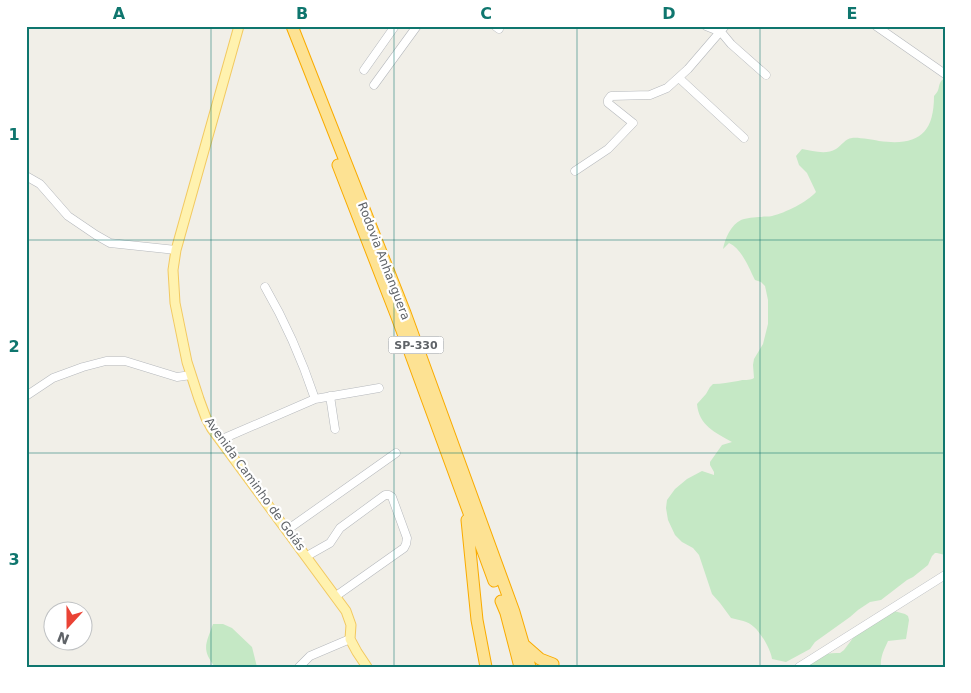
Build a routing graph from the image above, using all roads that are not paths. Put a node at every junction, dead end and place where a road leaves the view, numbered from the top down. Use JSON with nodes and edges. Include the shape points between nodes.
{"nodes":[{"id":1,"x":284,"y":26,"type":"edge"},
{"id":2,"x":292,"y":26,"type":"edge"},
{"id":3,"x":395,"y":26,"type":"edge"},
{"id":4,"x":417,"y":26,"type":"edge"},
{"id":5,"x":706,"y":26,"type":"edge"},
{"id":6,"x":876,"y":26,"type":"edge"},
{"id":7,"x":238,"y":28,"type":"edge"},
{"id":8,"x":723,"y":29,"type":"edge"},
{"id":9,"x":364,"y":70,"type":"dead end"},
{"id":10,"x":945,"y":74,"type":"edge"},
{"id":11,"x":766,"y":76,"type":"dead end"},
{"id":12,"x":679,"y":78,"type":"junction"},
{"id":13,"x":374,"y":86,"type":"dead end"},
{"id":14,"x":744,"y":138,"type":"dead end"},
{"id":15,"x":575,"y":171,"type":"dead end"},
{"id":16,"x":26,"y":176,"type":"edge"},
{"id":17,"x":176,"y":250,"type":"junction"},
{"id":18,"x":265,"y":287,"type":"dead end"},
{"id":19,"x":191,"y":375,"type":"junction"},
{"id":20,"x":379,"y":388,"type":"dead end"},
{"id":21,"x":26,"y":396,"type":"edge"},
{"id":22,"x":330,"y":396,"type":"junction"},
{"id":23,"x":315,"y":399,"type":"junction"},
{"id":24,"x":335,"y":430,"type":"dead end"},
{"id":25,"x":220,"y":440,"type":"junction"},
{"id":26,"x":396,"y":453,"type":"dead end"},
{"id":27,"x":466,"y":503,"type":"junction"},
{"id":28,"x":286,"y":530,"type":"junction"},
{"id":29,"x":307,"y":556,"type":"junction"},
{"id":30,"x":945,"y":575,"type":"edge"},
{"id":31,"x":336,"y":596,"type":"junction"},
{"id":32,"x":350,"y":639,"type":"junction"},
{"id":33,"x":524,"y":645,"type":"junction"},
{"id":34,"x":553,"y":666,"type":"edge"},
{"id":35,"x":299,"y":667,"type":"edge"},
{"id":36,"x":367,"y":667,"type":"edge"},
{"id":37,"x":486,"y":667,"type":"edge"},
{"id":38,"x":520,"y":667,"type":"edge"},
{"id":39,"x":530,"y":667,"type":"edge"},
{"id":40,"x":799,"y":667,"type":"edge"}],
"edges":[{"from":1,"to":27,"type":"highway","name":"Rodovia Anhanguera","number":"SP-330"},
{"from":2,"to":33,"type":"highway","name":"Rodovia Anhanguera","number":"SP-330","via":[[405,314]]},
{"from":3,"to":9,"type":"street"},
{"from":4,"to":13,"type":"street"},
{"from":5,"to":8,"type":"street"},
{"from":6,"to":10,"type":"street"},
{"from":7,"to":17,"type":"main road","name":"Avenida Caminho de Goiás"},
{"from":8,"to":11,"type":"street","via":[[731,44]]},
{"from":8,"to":12,"type":"street"},
{"from":12,"to":14,"type":"street"},
{"from":12,"to":15,"type":"street","via":[[668,88],[650,95],[611,96],[608,103],[633,123],[608,149]]},
{"from":16,"to":17,"type":"street","via":[[40,184],[68,216],[110,243]]},
{"from":17,"to":19,"type":"main road","name":"Avenida Caminho de Goiás","via":[[174,303]]},
{"from":18,"to":23,"type":"street","via":[[280,313]]},
{"from":19,"to":21,"type":"street","via":[[176,378],[125,361],[106,361],[53,378]]},
{"from":19,"to":25,"type":"main road","name":"Avenida Caminho de Goiás","via":[[206,418]]},
{"from":20,"to":22,"type":"street"},
{"from":22,"to":23,"type":"street"},
{"from":22,"to":24,"type":"street"},
{"from":23,"to":25,"type":"street"},
{"from":25,"to":28,"type":"main road","name":"Avenida Caminho de Goiás"},
{"from":26,"to":28,"type":"street"},
{"from":27,"to":37,"type":"highway","via":[[477,620]]},
{"from":27,"to":38,"type":"highway","name":"Rodovia Anhanguera","number":"SP-330","via":[[506,613]]},
{"from":28,"to":29,"type":"main road","name":"Avenida Caminho de Goiás"},
{"from":29,"to":31,"type":"main road","name":"Avenida Caminho de Goiás"},
{"from":29,"to":31,"type":"street","via":[[330,543],[340,528],[384,495],[392,497],[407,538],[404,548]]},
{"from":30,"to":40,"type":"street"},
{"from":31,"to":32,"type":"main road","name":"Avenida Caminho de Goiás","via":[[351,625]]},
{"from":32,"to":35,"type":"street","via":[[310,656]]},
{"from":32,"to":36,"type":"main road","name":"Avenida Caminho de Goiás"},
{"from":33,"to":34,"type":"highway"},
{"from":33,"to":39,"type":"highway","name":"Rodovia Anhanguera","number":"SP-330"}]}
